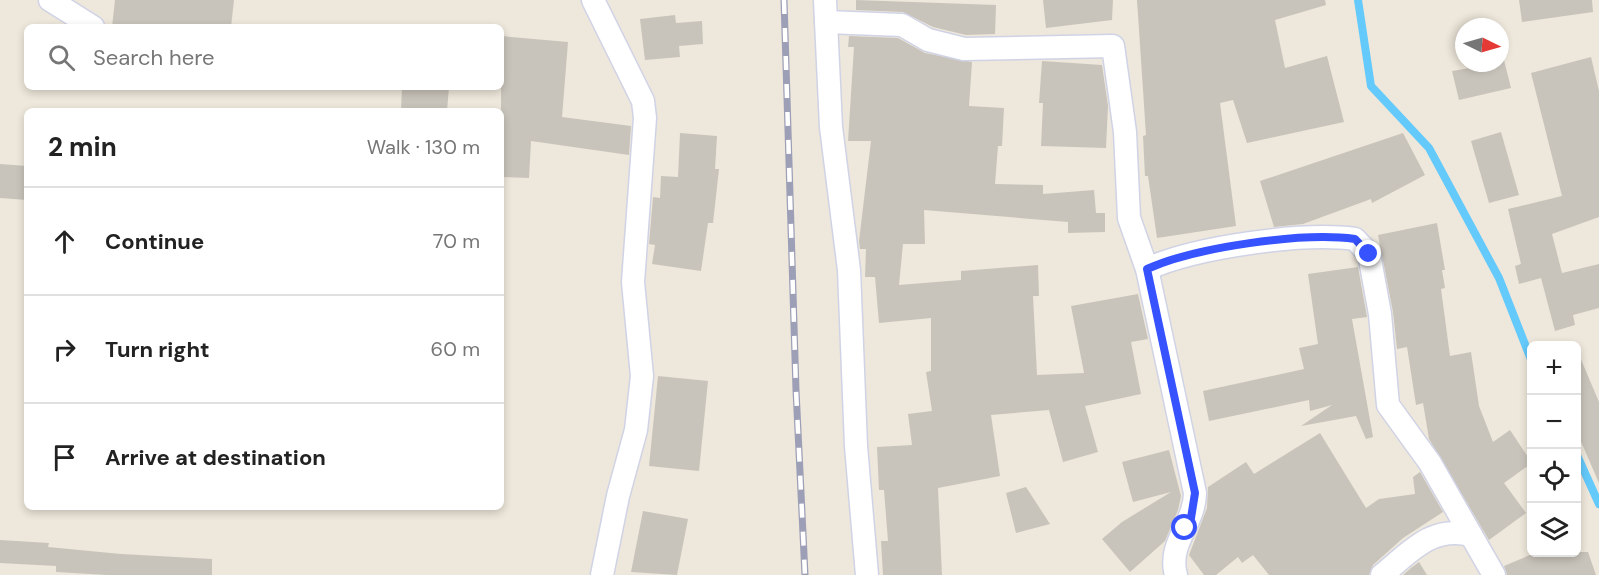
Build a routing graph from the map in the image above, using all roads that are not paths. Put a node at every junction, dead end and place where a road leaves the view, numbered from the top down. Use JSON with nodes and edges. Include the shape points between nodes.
{"nodes":[{"id":1,"x":50,"y":0,"type":"edge"},
{"id":2,"x":593,"y":0,"type":"edge"},
{"id":3,"x":825,"y":11,"type":"edge"},
{"id":4,"x":88,"y":24,"type":"edge"},
{"id":5,"x":1147,"y":269,"type":"junction"},
{"id":6,"x":1471,"y":535,"type":"junction"},
{"id":7,"x":602,"y":575,"type":"edge"},
{"id":8,"x":867,"y":575,"type":"edge"},
{"id":9,"x":1176,"y":575,"type":"edge"},
{"id":10,"x":1382,"y":575,"type":"edge"},
{"id":11,"x":1494,"y":575,"type":"edge"}],
"edges":[{"from":1,"to":4,"type":"street"},
{"from":2,"to":7,"type":"street","via":[[643,101],[645,118],[633,282],[642,376],[636,430]]},
{"from":3,"to":5,"type":"street","via":[[902,25],[928,40],[964,49],[1113,45],[1125,132],[1129,218]]},
{"from":3,"to":8,"type":"street","via":[[831,127],[849,270],[856,446]]},
{"from":5,"to":6,"type":"street","via":[[1222,248],[1329,235],[1355,239],[1369,254],[1380,314],[1388,405],[1430,463]]},
{"from":5,"to":9,"type":"street","via":[[1195,493],[1191,518],[1176,546]]},
{"from":6,"to":10,"type":"street","via":[[1454,530],[1425,539]]},
{"from":6,"to":11,"type":"street"}]}
